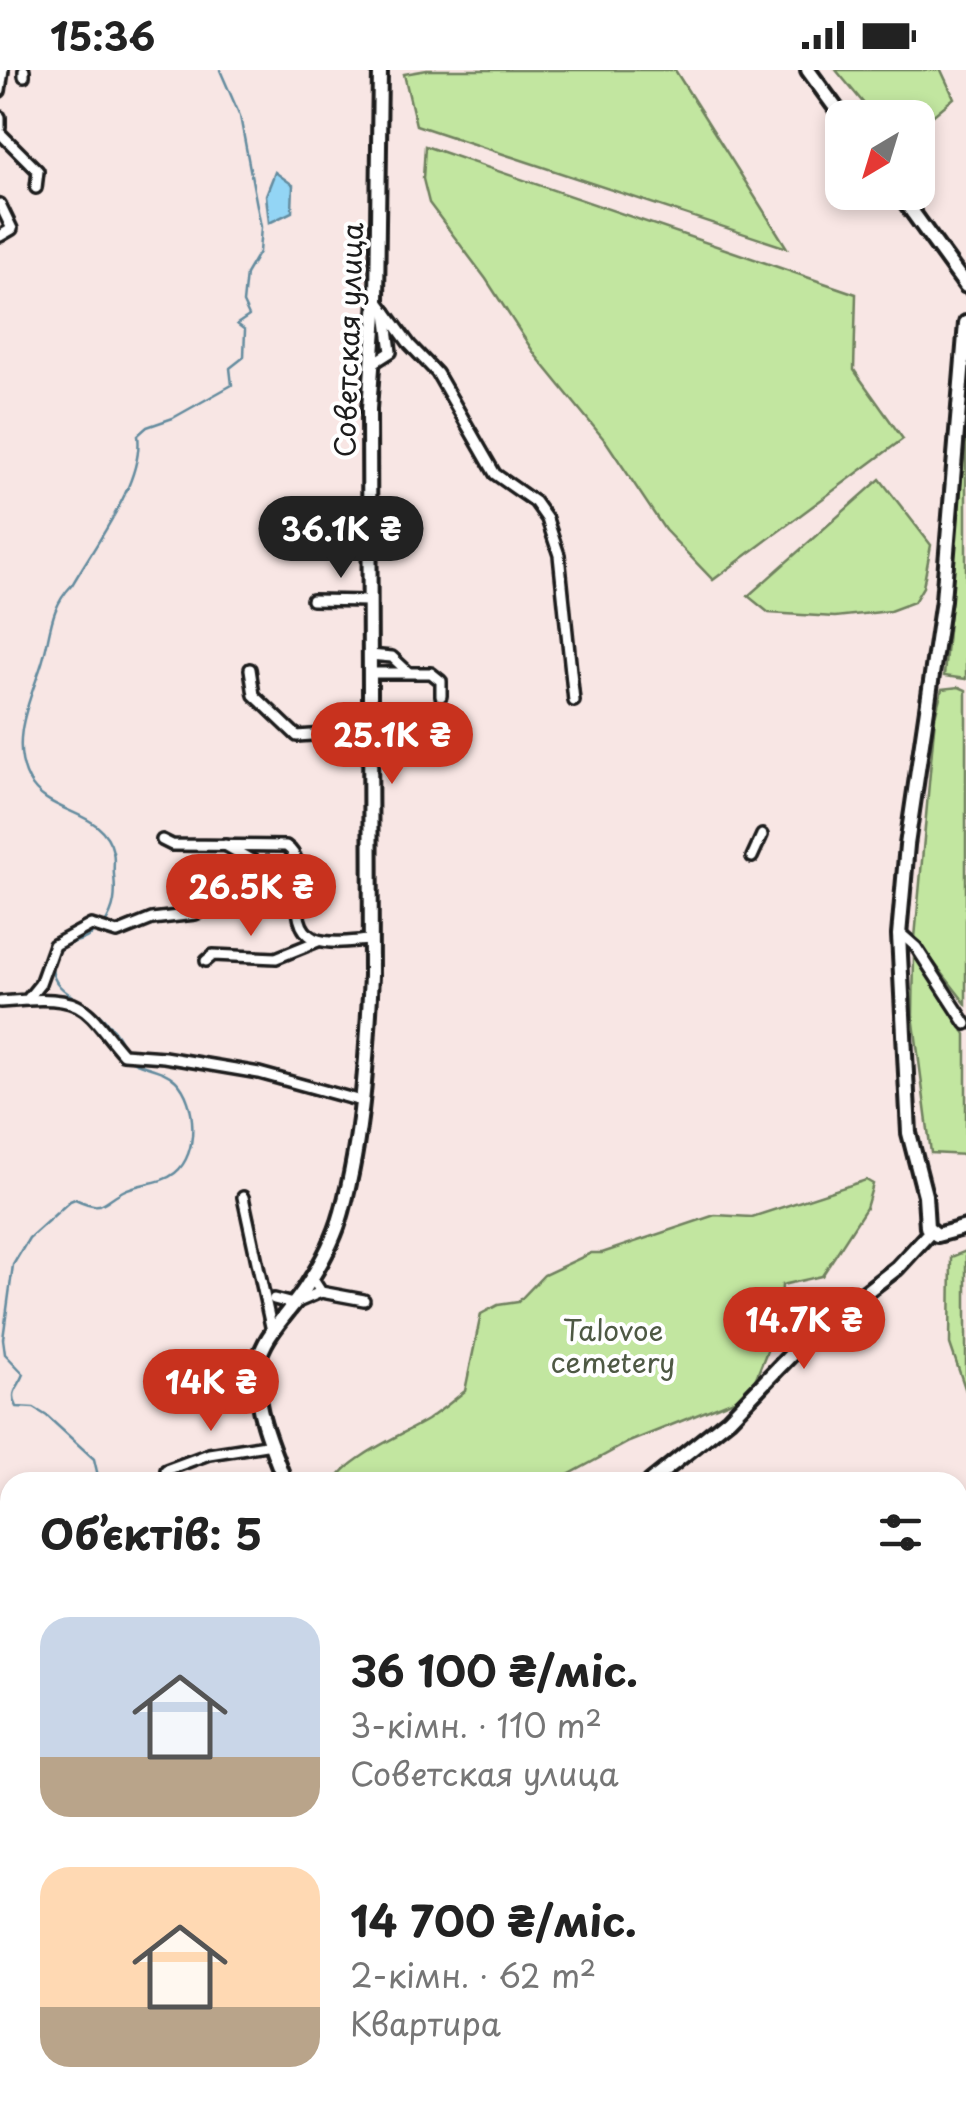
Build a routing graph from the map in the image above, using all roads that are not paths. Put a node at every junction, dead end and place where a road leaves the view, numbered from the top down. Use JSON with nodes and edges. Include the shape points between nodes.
{"nodes":[{"id":1,"x":3,"y":70,"type":"edge"},
{"id":2,"x":380,"y":70,"type":"edge"},
{"id":3,"x":808,"y":70,"type":"edge"},
{"id":4,"x":0,"y":83,"type":"edge"},
{"id":5,"x":0,"y":91,"type":"edge"},
{"id":6,"x":829,"y":100,"type":"edge"},
{"id":7,"x":0,"y":117,"type":"edge"},
{"id":8,"x":0,"y":130,"type":"edge"},
{"id":9,"x":36,"y":188,"type":"dead end"},
{"id":10,"x":0,"y":204,"type":"edge"},
{"id":11,"x":911,"y":210,"type":"edge"},
{"id":12,"x":0,"y":236,"type":"edge"},
{"id":13,"x":966,"y":286,"type":"edge"},
{"id":14,"x":382,"y":304,"type":"junction"},
{"id":15,"x":966,"y":323,"type":"edge"},
{"id":16,"x":407,"y":340,"type":"junction"},
{"id":17,"x":391,"y":344,"type":"junction"},
{"id":18,"x":372,"y":364,"type":"junction"},
{"id":19,"x":312,"y":600,"type":"dead end"},
{"id":20,"x":369,"y":602,"type":"junction"},
{"id":21,"x":369,"y":656,"type":"junction"},
{"id":22,"x":250,"y":669,"type":"dead end"},
{"id":23,"x":408,"y":672,"type":"junction"},
{"id":24,"x":369,"y":673,"type":"junction"},
{"id":25,"x":441,"y":696,"type":"dead end"},
{"id":26,"x":574,"y":702,"type":"dead end"},
{"id":27,"x":370,"y":731,"type":"junction"},
{"id":28,"x":762,"y":835,"type":"dead end"},
{"id":29,"x":162,"y":840,"type":"dead end"},
{"id":30,"x":221,"y":844,"type":"junction"},
{"id":31,"x":752,"y":857,"type":"dead end"},
{"id":32,"x":299,"y":899,"type":"junction"},
{"id":33,"x":899,"y":932,"type":"junction"},
{"id":34,"x":318,"y":940,"type":"junction"},
{"id":35,"x":370,"y":940,"type":"junction"},
{"id":36,"x":206,"y":961,"type":"dead end"},
{"id":37,"x":27,"y":1000,"type":"junction"},
{"id":38,"x":0,"y":1002,"type":"edge"},
{"id":39,"x":966,"y":1024,"type":"edge"},
{"id":40,"x":361,"y":1101,"type":"junction"},
{"id":41,"x":243,"y":1196,"type":"dead end"},
{"id":42,"x":966,"y":1227,"type":"edge"},
{"id":43,"x":930,"y":1231,"type":"junction"},
{"id":44,"x":312,"y":1278,"type":"junction"},
{"id":45,"x":320,"y":1292,"type":"junction"},
{"id":46,"x":274,"y":1298,"type":"dead end"},
{"id":47,"x":364,"y":1300,"type":"dead end"},
{"id":48,"x":266,"y":1308,"type":"junction"},
{"id":49,"x":290,"y":1308,"type":"junction"},
{"id":50,"x":272,"y":1330,"type":"junction"},
{"id":51,"x":272,"y":1444,"type":"junction"},
{"id":52,"x":166,"y":1470,"type":"dead end"},
{"id":53,"x":282,"y":1472,"type":"edge"},
{"id":54,"x":663,"y":1472,"type":"edge"}],
"edges":[{"from":1,"to":4,"type":"street"},
{"from":2,"to":14,"type":"main road","name":"Советская улица"},
{"from":3,"to":6,"type":"main road"},
{"from":4,"to":5,"type":"street"},
{"from":7,"to":8,"type":"street"},
{"from":8,"to":9,"type":"street","via":[[38,171]]},
{"from":10,"to":12,"type":"street","via":[[12,229]]},
{"from":11,"to":13,"type":"main road"},
{"from":14,"to":16,"type":"street"},
{"from":14,"to":17,"type":"street"},
{"from":14,"to":18,"type":"main road","name":"Советская улица"},
{"from":15,"to":33,"type":"main road","via":[[943,600]]},
{"from":16,"to":17,"type":"street"},
{"from":16,"to":26,"type":"street","via":[[438,373],[496,474],[547,518],[559,555]]},
{"from":17,"to":18,"type":"street","via":[[391,352]]},
{"from":18,"to":20,"type":"main road","name":"Советская улица"},
{"from":19,"to":20,"type":"street"},
{"from":20,"to":21,"type":"main road","name":"Советская улица"},
{"from":21,"to":23,"type":"street","via":[[392,658]]},
{"from":21,"to":24,"type":"main road","name":"Советская улица"},
{"from":22,"to":27,"type":"street","via":[[254,695],[297,736]]},
{"from":23,"to":24,"type":"street"},
{"from":23,"to":25,"type":"street","via":[[437,675]]},
{"from":24,"to":27,"type":"main road","name":"Советская улица"},
{"from":27,"to":35,"type":"main road","name":"Советская улица"},
{"from":28,"to":31,"type":"street"},
{"from":29,"to":30,"type":"street"},
{"from":30,"to":32,"type":"street","via":[[260,865]]},
{"from":30,"to":32,"type":"street","via":[[294,851]]},
{"from":32,"to":34,"type":"street","via":[[301,922]]},
{"from":32,"to":37,"type":"street","via":[[262,894],[152,919],[127,932],[84,928],[54,945]]},
{"from":33,"to":39,"type":"street"},
{"from":33,"to":43,"type":"main road","via":[[909,1133]]},
{"from":34,"to":35,"type":"street"},
{"from":34,"to":36,"type":"street","via":[[276,958],[213,955]]},
{"from":35,"to":40,"type":"main road","name":"Советская улица"},
{"from":37,"to":38,"type":"street"},
{"from":37,"to":40,"type":"street","via":[[78,1004],[126,1053],[259,1073]]},
{"from":40,"to":44,"type":"main road","name":"Советская улица","via":[[342,1212]]},
{"from":41,"to":48,"type":"street"},
{"from":42,"to":43,"type":"main road"},
{"from":43,"to":54,"type":"main road","via":[[897,1268],[808,1337],[729,1420]]},
{"from":44,"to":45,"type":"street"},
{"from":44,"to":49,"type":"main road","name":"Советская улица"},
{"from":45,"to":47,"type":"street"},
{"from":45,"to":49,"type":"street"},
{"from":46,"to":49,"type":"street"},
{"from":48,"to":49,"type":"street"},
{"from":48,"to":50,"type":"street"},
{"from":49,"to":50,"type":"main road","name":"Советская улица"},
{"from":50,"to":51,"type":"main road","name":"Советская улица","via":[[256,1376]]},
{"from":51,"to":52,"type":"street","via":[[209,1454]]},
{"from":51,"to":53,"type":"main road","name":"Советская улица"}]}
